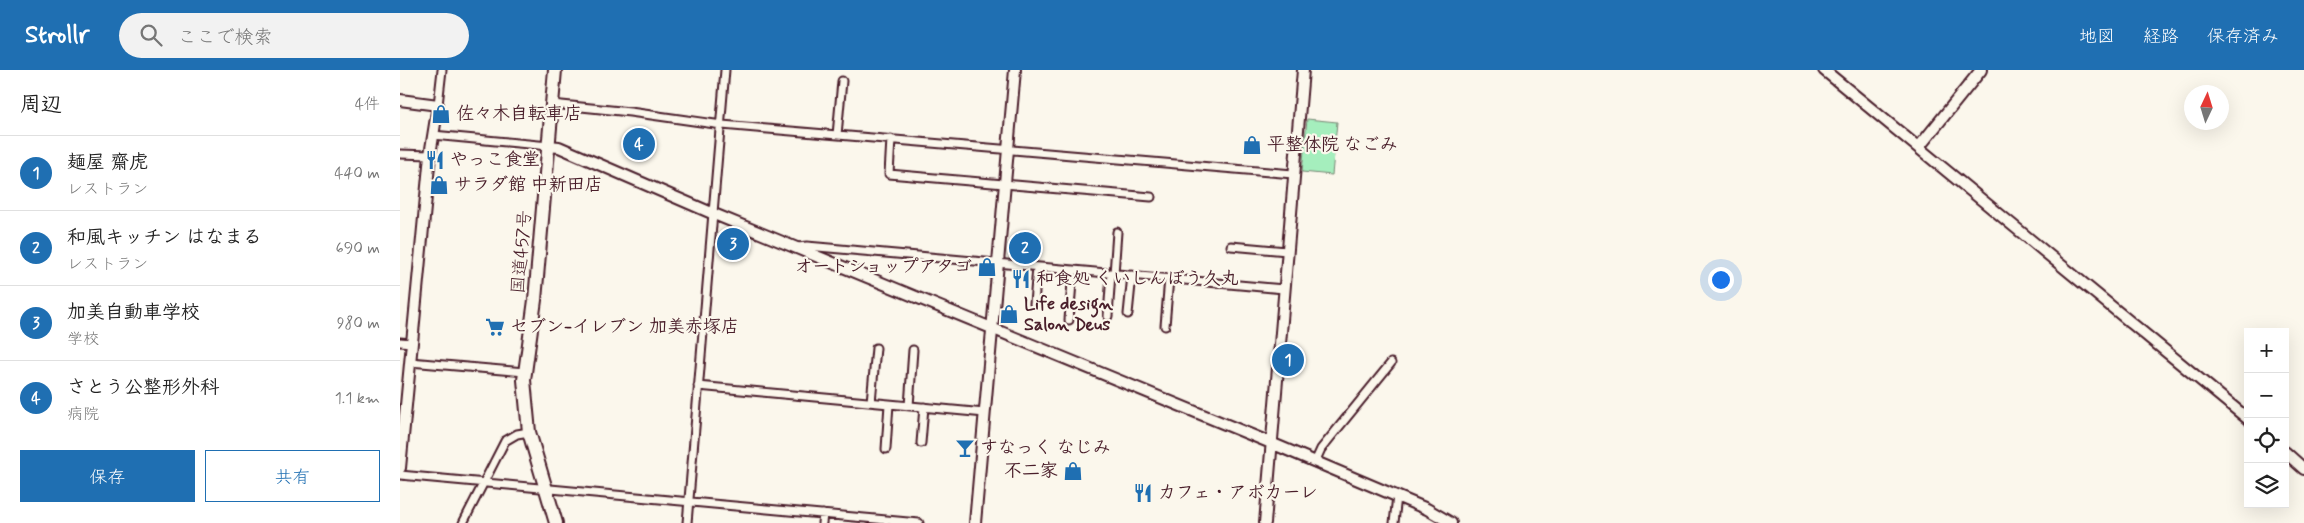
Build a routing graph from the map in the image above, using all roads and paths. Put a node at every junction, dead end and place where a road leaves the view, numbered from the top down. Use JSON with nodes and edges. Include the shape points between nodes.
{"nodes":[{"id":1,"x":442,"y":70,"type":"edge"},
{"id":2,"x":555,"y":70,"type":"edge"},
{"id":3,"x":726,"y":70,"type":"edge"},
{"id":4,"x":1015,"y":70,"type":"edge"},
{"id":5,"x":1303,"y":70,"type":"edge"},
{"id":6,"x":1824,"y":70,"type":"edge"},
{"id":7,"x":1981,"y":70,"type":"edge"},
{"id":8,"x":842,"y":81,"type":"dead end"},
{"id":9,"x":400,"y":100,"type":"edge"},
{"id":10,"x":552,"y":104,"type":"junction"},
{"id":11,"x":438,"y":105,"type":"junction"},
{"id":12,"x":722,"y":125,"type":"junction"},
{"id":13,"x":433,"y":135,"type":"junction"},
{"id":14,"x":837,"y":135,"type":"junction"},
{"id":15,"x":891,"y":139,"type":"junction"},
{"id":16,"x":549,"y":146,"type":"junction"},
{"id":17,"x":1919,"y":147,"type":"junction"},
{"id":18,"x":1008,"y":148,"type":"junction"},
{"id":19,"x":400,"y":154,"type":"edge"},
{"id":20,"x":430,"y":155,"type":"junction"},
{"id":21,"x":1294,"y":174,"type":"junction"},
{"id":22,"x":1005,"y":184,"type":"junction"},
{"id":23,"x":1151,"y":197,"type":"dead end"},
{"id":24,"x":714,"y":214,"type":"junction"},
{"id":25,"x":1117,"y":232,"type":"dead end"},
{"id":26,"x":1231,"y":246,"type":"dead end"},
{"id":27,"x":798,"y":247,"type":"junction"},
{"id":28,"x":1287,"y":251,"type":"junction"},
{"id":29,"x":999,"y":263,"type":"junction"},
{"id":30,"x":1037,"y":267,"type":"junction"},
{"id":31,"x":1073,"y":270,"type":"junction"},
{"id":32,"x":1112,"y":273,"type":"junction"},
{"id":33,"x":1132,"y":275,"type":"junction"},
{"id":34,"x":1169,"y":278,"type":"junction"},
{"id":35,"x":1284,"y":289,"type":"junction"},
{"id":36,"x":1034,"y":304,"type":"dead end"},
{"id":37,"x":1128,"y":314,"type":"dead end"},
{"id":38,"x":1108,"y":316,"type":"dead end"},
{"id":39,"x":1069,"y":320,"type":"dead end"},
{"id":40,"x":1164,"y":326,"type":"dead end"},
{"id":41,"x":993,"y":327,"type":"junction"},
{"id":42,"x":400,"y":342,"type":"edge"},
{"id":43,"x":412,"y":343,"type":"junction"},
{"id":44,"x":876,"y":348,"type":"dead end"},
{"id":45,"x":914,"y":350,"type":"dead end"},
{"id":46,"x":410,"y":362,"type":"junction"},
{"id":47,"x":1391,"y":363,"type":"dead end"},
{"id":48,"x":525,"y":372,"type":"junction"},
{"id":49,"x":698,"y":386,"type":"junction"},
{"id":50,"x":871,"y":402,"type":"junction"},
{"id":51,"x":889,"y":404,"type":"junction"},
{"id":52,"x":909,"y":406,"type":"junction"},
{"id":53,"x":924,"y":407,"type":"junction"},
{"id":54,"x":985,"y":413,"type":"junction"},
{"id":55,"x":2247,"y":418,"type":"edge"},
{"id":56,"x":529,"y":432,"type":"junction"},
{"id":57,"x":921,"y":443,"type":"dead end"},
{"id":58,"x":1271,"y":443,"type":"junction"},
{"id":59,"x":886,"y":449,"type":"dead end"},
{"id":60,"x":2289,"y":456,"type":"edge"},
{"id":61,"x":1315,"y":462,"type":"junction"},
{"id":62,"x":400,"y":468,"type":"edge"},
{"id":63,"x":2304,"y":469,"type":"edge"},
{"id":64,"x":400,"y":475,"type":"edge"},
{"id":65,"x":484,"y":482,"type":"junction"},
{"id":66,"x":545,"y":487,"type":"junction"},
{"id":67,"x":1396,"y":501,"type":"junction"},
{"id":68,"x":688,"y":502,"type":"junction"},
{"id":69,"x":823,"y":514,"type":"junction"},
{"id":70,"x":462,"y":523,"type":"edge"},
{"id":71,"x":556,"y":523,"type":"edge"},
{"id":72,"x":686,"y":523,"type":"edge"},
{"id":73,"x":822,"y":523,"type":"edge"},
{"id":74,"x":919,"y":523,"type":"edge"},
{"id":75,"x":976,"y":523,"type":"edge"},
{"id":76,"x":1265,"y":523,"type":"edge"},
{"id":77,"x":1394,"y":523,"type":"edge"},
{"id":78,"x":1452,"y":523,"type":"edge"}],
"edges":[{"from":1,"to":11,"type":"street"},
{"from":2,"to":10,"type":"highway","name":"国道457号"},
{"from":3,"to":12,"type":"street"},
{"from":4,"to":18,"type":"street"},
{"from":5,"to":21,"type":"street"},
{"from":6,"to":17,"type":"street"},
{"from":7,"to":17,"type":"street"},
{"from":8,"to":14,"type":"street"},
{"from":9,"to":11,"type":"street"},
{"from":10,"to":12,"type":"street"},
{"from":10,"to":16,"type":"highway","name":"国道457号"},
{"from":11,"to":13,"type":"street"},
{"from":12,"to":14,"type":"street"},
{"from":12,"to":24,"type":"street"},
{"from":13,"to":16,"type":"street"},
{"from":13,"to":20,"type":"street"},
{"from":14,"to":15,"type":"street"},
{"from":15,"to":18,"type":"street"},
{"from":15,"to":22,"type":"street","via":[[888,174]]},
{"from":16,"to":24,"type":"street","via":[[558,147]]},
{"from":16,"to":48,"type":"highway","name":"国道457号"},
{"from":17,"to":55,"type":"street"},
{"from":18,"to":21,"type":"street"},
{"from":18,"to":22,"type":"street"},
{"from":19,"to":20,"type":"street"},
{"from":20,"to":43,"type":"street"},
{"from":21,"to":28,"type":"street"},
{"from":22,"to":23,"type":"street"},
{"from":22,"to":29,"type":"street"},
{"from":24,"to":27,"type":"street"},
{"from":24,"to":49,"type":"street"},
{"from":25,"to":32,"type":"street"},
{"from":26,"to":28,"type":"street"},
{"from":27,"to":29,"type":"street"},
{"from":27,"to":41,"type":"street"},
{"from":28,"to":35,"type":"street"},
{"from":29,"to":30,"type":"street"},
{"from":29,"to":41,"type":"street"},
{"from":30,"to":31,"type":"street"},
{"from":30,"to":36,"type":"street"},
{"from":31,"to":32,"type":"street"},
{"from":31,"to":39,"type":"street"},
{"from":32,"to":33,"type":"street"},
{"from":32,"to":38,"type":"street"},
{"from":33,"to":34,"type":"street"},
{"from":33,"to":37,"type":"street"},
{"from":34,"to":35,"type":"street"},
{"from":34,"to":40,"type":"street"},
{"from":35,"to":58,"type":"street"},
{"from":41,"to":54,"type":"street"},
{"from":41,"to":58,"type":"street"},
{"from":42,"to":43,"type":"street"},
{"from":43,"to":46,"type":"street"},
{"from":44,"to":50,"type":"street"},
{"from":45,"to":52,"type":"street"},
{"from":46,"to":48,"type":"street"},
{"from":46,"to":62,"type":"street"},
{"from":47,"to":61,"type":"street","via":[[1321,448]]},
{"from":48,"to":56,"type":"highway","name":"国道457号"},
{"from":49,"to":50,"type":"street"},
{"from":49,"to":68,"type":"street"},
{"from":50,"to":51,"type":"street"},
{"from":51,"to":52,"type":"street"},
{"from":51,"to":59,"type":"street"},
{"from":52,"to":53,"type":"street"},
{"from":53,"to":54,"type":"street"},
{"from":53,"to":57,"type":"street"},
{"from":54,"to":75,"type":"street"},
{"from":56,"to":65,"type":"street","via":[[505,441]]},
{"from":56,"to":66,"type":"highway","name":"国道457号"},
{"from":58,"to":61,"type":"street"},
{"from":58,"to":76,"type":"street"},
{"from":60,"to":63,"type":"street"},
{"from":61,"to":67,"type":"street"},
{"from":64,"to":65,"type":"street"},
{"from":65,"to":66,"type":"street"},
{"from":65,"to":70,"type":"street"},
{"from":66,"to":68,"type":"street"},
{"from":66,"to":71,"type":"highway","name":"国道457号"},
{"from":67,"to":77,"type":"street"},
{"from":67,"to":78,"type":"street","via":[[1426,509]]},
{"from":68,"to":69,"type":"street"},
{"from":68,"to":72,"type":"street"},
{"from":69,"to":73,"type":"street"},
{"from":69,"to":74,"type":"street"}]}
